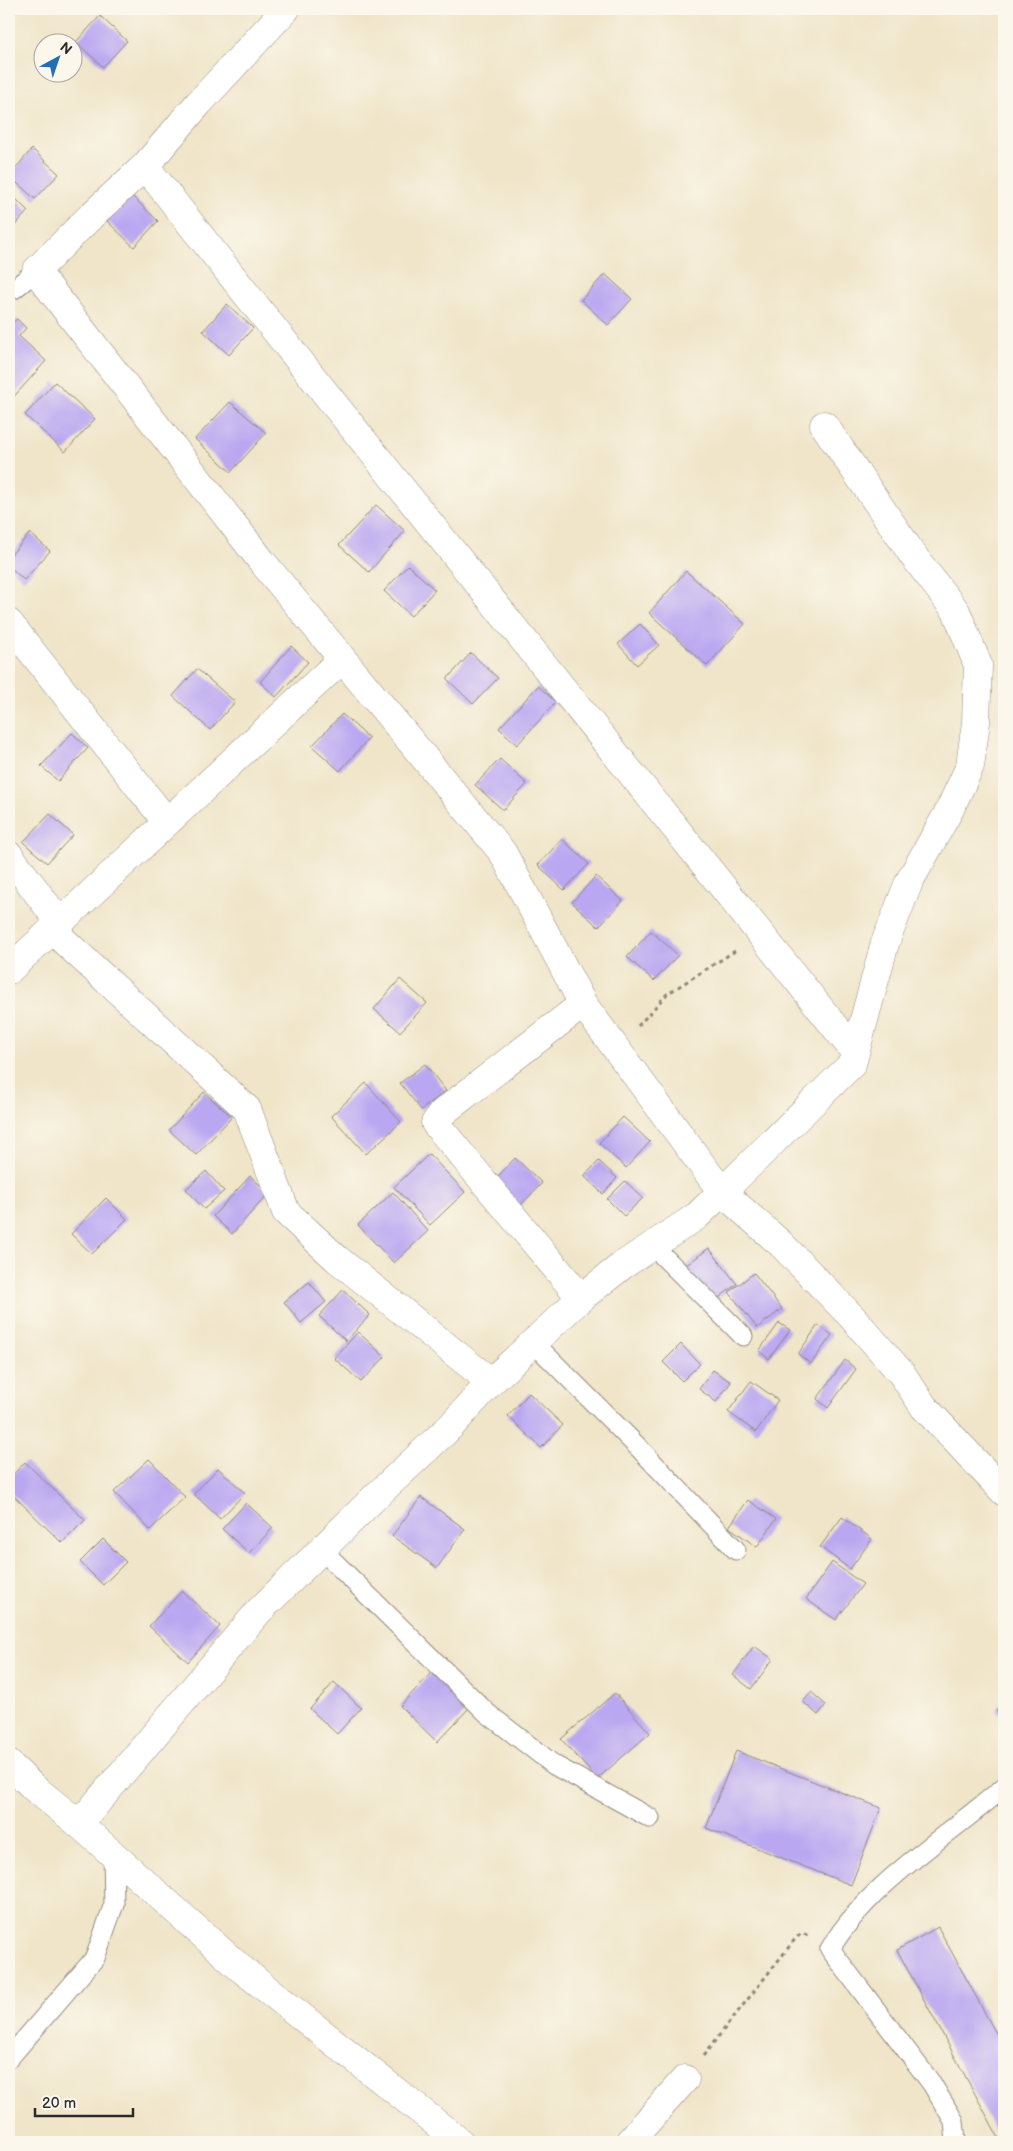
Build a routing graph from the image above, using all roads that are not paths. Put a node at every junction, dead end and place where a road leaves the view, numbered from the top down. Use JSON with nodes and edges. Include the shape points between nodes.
{"nodes":[{"id":1,"x":286,"y":9,"type":"edge"},
{"id":2,"x":145,"y":166,"type":"junction"},
{"id":3,"x":36,"y":271,"type":"junction"},
{"id":4,"x":9,"y":289,"type":"edge"},
{"id":5,"x":824,"y":425,"type":"dead end"},
{"id":6,"x":9,"y":622,"type":"edge"},
{"id":7,"x":342,"y":659,"type":"junction"},
{"id":8,"x":168,"y":822,"type":"junction"},
{"id":9,"x":9,"y":855,"type":"edge"},
{"id":10,"x":56,"y":926,"type":"junction"},
{"id":11,"x":9,"y":970,"type":"edge"},
{"id":12,"x":583,"y":1004,"type":"junction"},
{"id":13,"x":855,"y":1052,"type":"junction"},
{"id":14,"x":722,"y":1192,"type":"junction"},
{"id":15,"x":653,"y":1246,"type":"junction"},
{"id":16,"x":581,"y":1298,"type":"junction"},
{"id":17,"x":743,"y":1336,"type":"dead end"},
{"id":18,"x":533,"y":1342,"type":"junction"},
{"id":19,"x":491,"y":1382,"type":"junction"},
{"id":20,"x":1004,"y":1492,"type":"edge"},
{"id":21,"x":321,"y":1550,"type":"junction"},
{"id":22,"x":736,"y":1550,"type":"dead end"},
{"id":23,"x":9,"y":1764,"type":"edge"},
{"id":24,"x":1004,"y":1787,"type":"edge"},
{"id":25,"x":650,"y":1818,"type":"dead end"},
{"id":26,"x":79,"y":1824,"type":"junction"},
{"id":27,"x":113,"y":1854,"type":"junction"},
{"id":28,"x":9,"y":2058,"type":"edge"},
{"id":29,"x":685,"y":2078,"type":"road end"},
{"id":30,"x":460,"y":2142,"type":"edge"},
{"id":31,"x":630,"y":2142,"type":"edge"},
{"id":32,"x":956,"y":2142,"type":"edge"}],
"edges":[{"from":1,"to":2,"type":"street"},
{"from":2,"to":3,"type":"street"},
{"from":2,"to":13,"type":"street","via":[[353,431],[598,730]]},
{"from":3,"to":4,"type":"lane","via":[[14,289]]},
{"from":3,"to":7,"type":"street"},
{"from":5,"to":13,"type":"street","via":[[914,558],[956,611],[978,665],[976,722],[970,766],[909,882],[885,944]]},
{"from":6,"to":8,"type":"street"},
{"from":7,"to":8,"type":"street"},
{"from":7,"to":12,"type":"street","via":[[503,853]]},
{"from":8,"to":10,"type":"street"},
{"from":9,"to":10,"type":"street"},
{"from":10,"to":11,"type":"street"},
{"from":10,"to":19,"type":"street","via":[[247,1109],[286,1212],[337,1259]]},
{"from":12,"to":14,"type":"street"},
{"from":12,"to":16,"type":"street","via":[[442,1113],[435,1123]]},
{"from":13,"to":14,"type":"street","via":[[852,1064]]},
{"from":14,"to":15,"type":"street","via":[[697,1216]]},
{"from":14,"to":20,"type":"street","via":[[781,1244],[853,1318],[902,1374],[924,1407]]},
{"from":15,"to":16,"type":"street"},
{"from":15,"to":17,"type":"lane"},
{"from":16,"to":18,"type":"street"},
{"from":18,"to":19,"type":"street"},
{"from":18,"to":22,"type":"lane"},
{"from":19,"to":21,"type":"street","via":[[451,1426]]},
{"from":21,"to":25,"type":"lane","via":[[486,1713],[554,1765]]},
{"from":21,"to":26,"type":"street","via":[[259,1611]]},
{"from":23,"to":26,"type":"street"},
{"from":24,"to":32,"type":"lane","via":[[895,1876],[842,1929],[830,1949],[932,2084],[954,2121]]},
{"from":26,"to":27,"type":"street"},
{"from":27,"to":28,"type":"lane","via":[[114,1904],[94,1958]]},
{"from":27,"to":30,"type":"street","via":[[239,1966]]},
{"from":29,"to":31,"type":"street"}]}
